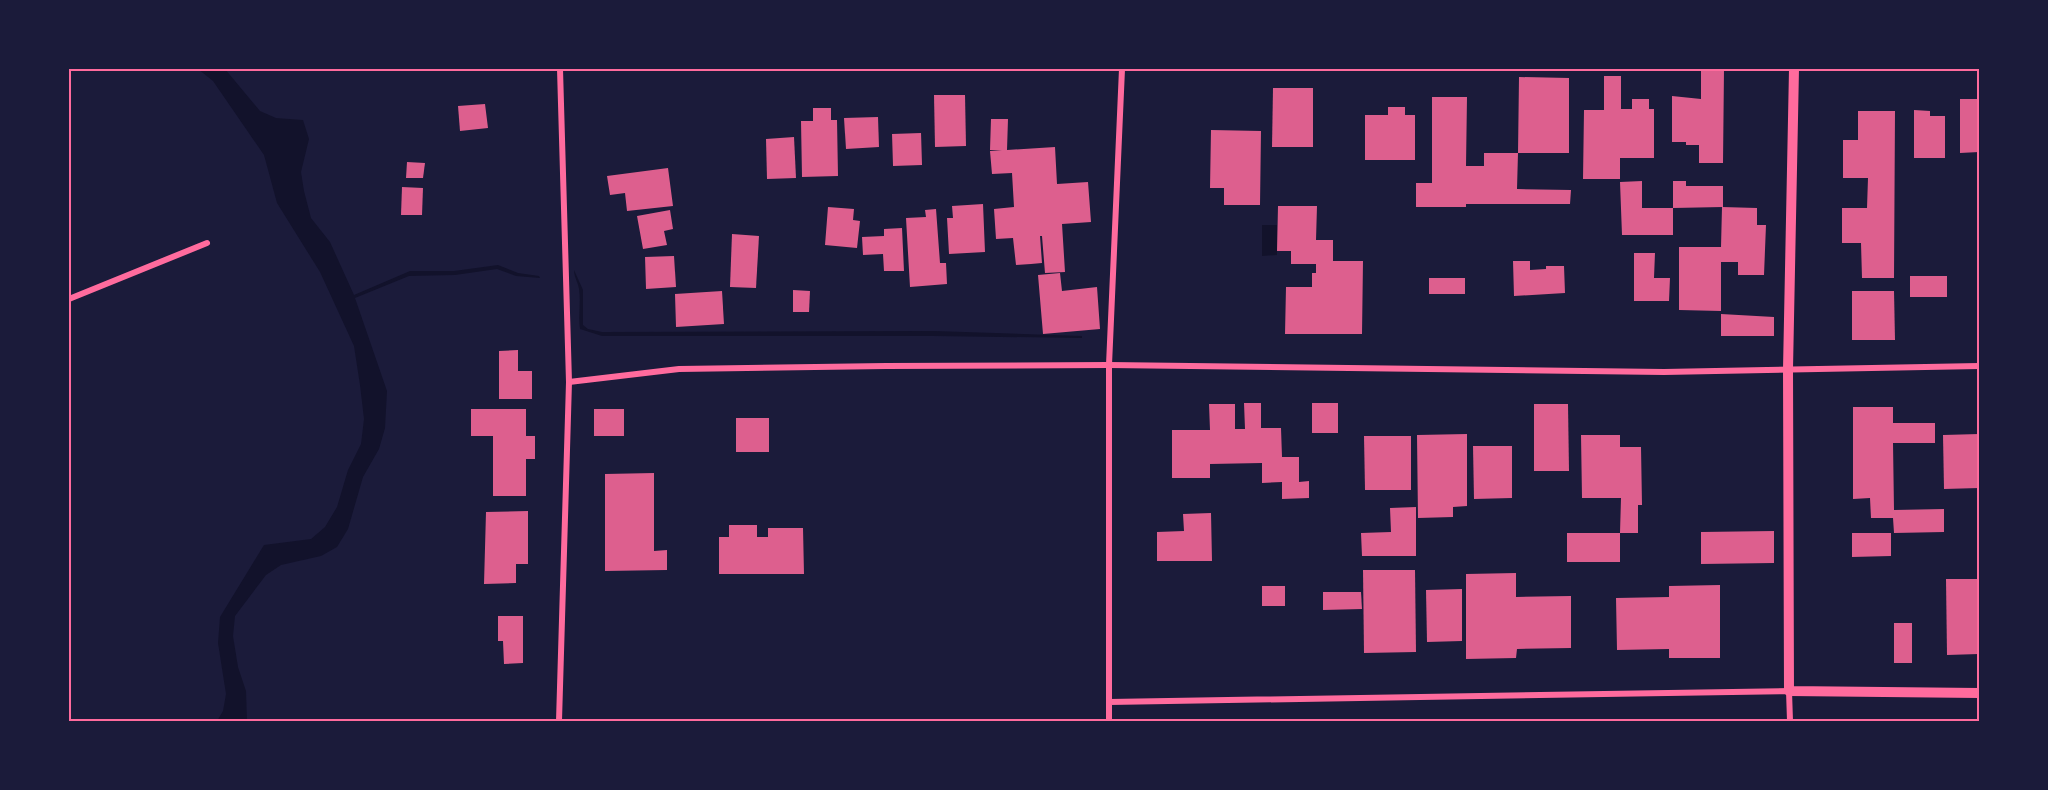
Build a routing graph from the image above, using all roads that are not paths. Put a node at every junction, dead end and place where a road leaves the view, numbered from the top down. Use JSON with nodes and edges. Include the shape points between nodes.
{"nodes":[{"id":1,"x":560,"y":69,"type":"edge"},
{"id":2,"x":1122,"y":69,"type":"edge"},
{"id":3,"x":1794,"y":69,"type":"edge"},
{"id":4,"x":207,"y":243,"type":"dead end"},
{"id":5,"x":69,"y":298,"type":"edge"},
{"id":6,"x":1109,"y":365,"type":"junction"},
{"id":7,"x":1979,"y":366,"type":"edge"},
{"id":8,"x":1788,"y":369,"type":"junction"},
{"id":9,"x":569,"y":382,"type":"junction"},
{"id":10,"x":1790,"y":691,"type":"junction"},
{"id":11,"x":1979,"y":693,"type":"edge"},
{"id":12,"x":1109,"y":702,"type":"junction"},
{"id":13,"x":559,"y":721,"type":"edge"},
{"id":14,"x":1109,"y":721,"type":"edge"},
{"id":15,"x":1790,"y":721,"type":"edge"}],
"edges":[{"from":1,"to":9,"type":"street"},
{"from":2,"to":6,"type":"street"},
{"from":3,"to":8,"type":"street"},
{"from":4,"to":5,"type":"street"},
{"from":6,"to":8,"type":"street","via":[[1664,372]]},
{"from":6,"to":9,"type":"street","via":[[679,369]]},
{"from":6,"to":12,"type":"street"},
{"from":7,"to":8,"type":"street"},
{"from":8,"to":10,"type":"street"},
{"from":9,"to":13,"type":"street"},
{"from":10,"to":11,"type":"street"},
{"from":10,"to":12,"type":"street"},
{"from":10,"to":15,"type":"street"},
{"from":12,"to":14,"type":"street"}]}
